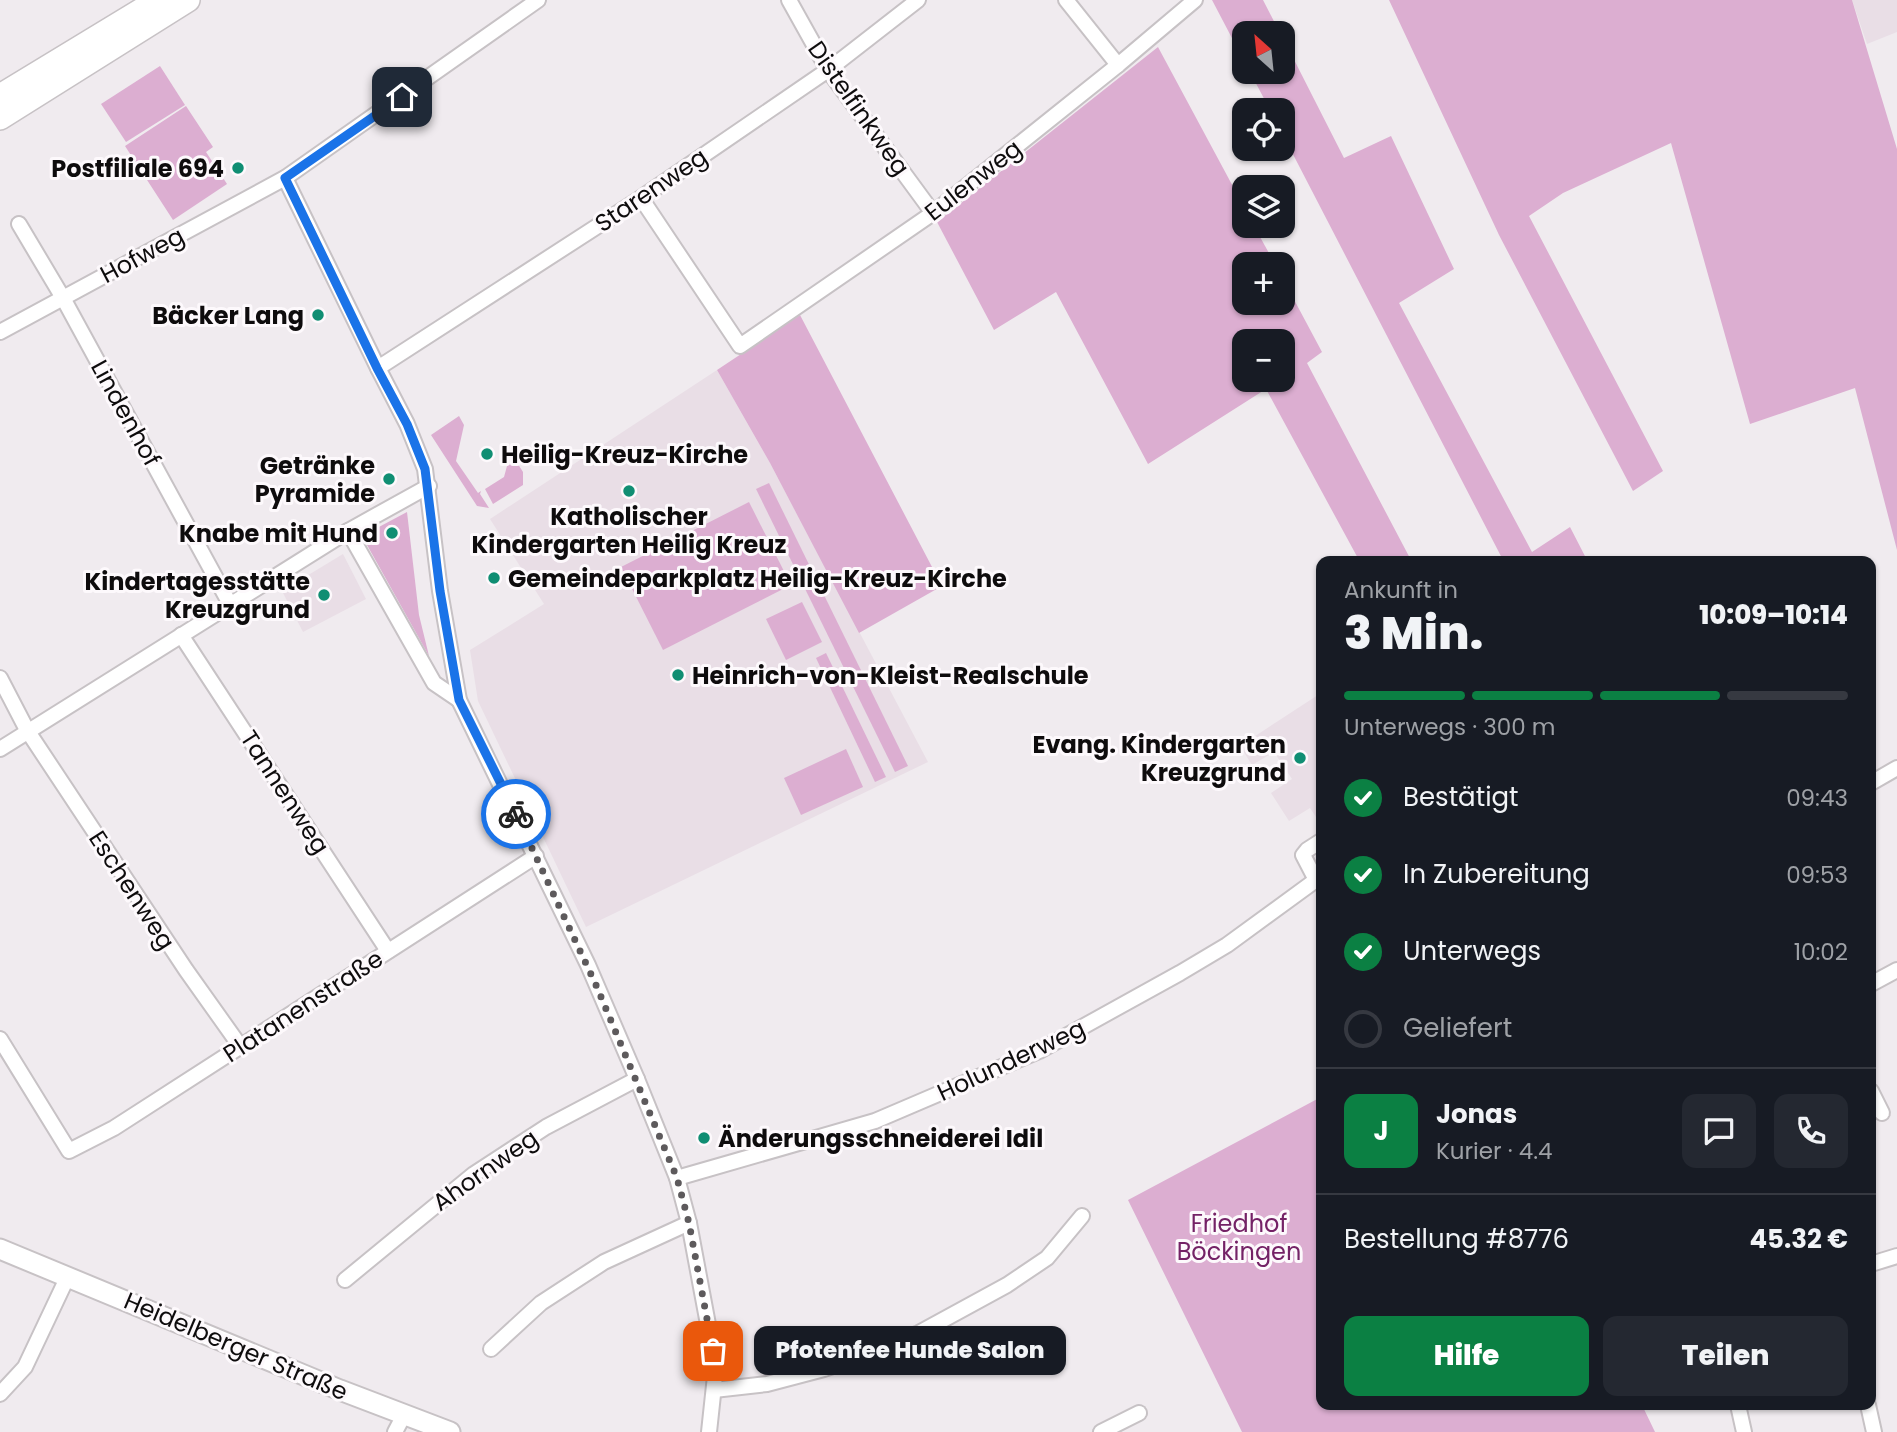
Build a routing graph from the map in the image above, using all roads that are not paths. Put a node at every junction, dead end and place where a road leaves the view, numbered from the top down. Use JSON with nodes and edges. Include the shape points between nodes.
{"nodes":[{"id":1,"x":158,"y":0,"type":"edge"},
{"id":2,"x":188,"y":0,"type":"edge"},
{"id":3,"x":538,"y":0,"type":"edge"},
{"id":4,"x":789,"y":0,"type":"edge"},
{"id":5,"x":918,"y":0,"type":"edge"},
{"id":6,"x":1066,"y":0,"type":"edge"},
{"id":7,"x":1195,"y":0,"type":"edge"},
{"id":8,"x":1118,"y":65,"type":"junction"},
{"id":9,"x":828,"y":70,"type":"junction"},
{"id":10,"x":0,"y":96,"type":"edge"},
{"id":11,"x":0,"y":118,"type":"edge"},
{"id":12,"x":285,"y":178,"type":"junction"},
{"id":13,"x":641,"y":198,"type":"junction"},
{"id":14,"x":933,"y":213,"type":"junction"},
{"id":15,"x":19,"y":224,"type":"dead end"},
{"id":16,"x":62,"y":298,"type":"junction"},
{"id":17,"x":0,"y":332,"type":"edge"},
{"id":18,"x":377,"y":368,"type":"junction"},
{"id":19,"x":429,"y":486,"type":"junction"},
{"id":20,"x":348,"y":531,"type":"junction"},
{"id":21,"x":230,"y":604,"type":"junction"},
{"id":22,"x":181,"y":635,"type":"junction"},
{"id":23,"x":0,"y":678,"type":"edge"},
{"id":24,"x":459,"y":700,"type":"junction"},
{"id":25,"x":27,"y":730,"type":"junction"},
{"id":26,"x":0,"y":749,"type":"edge"},
{"id":27,"x":1897,"y":768,"type":"edge"},
{"id":28,"x":1876,"y":780,"type":"edge"},
{"id":29,"x":1316,"y":844,"type":"edge"},
{"id":30,"x":536,"y":856,"type":"junction"},
{"id":31,"x":1316,"y":876,"type":"edge"},
{"id":32,"x":1316,"y":883,"type":"edge"},
{"id":33,"x":388,"y":951,"type":"junction"},
{"id":34,"x":1897,"y":970,"type":"edge"},
{"id":35,"x":1876,"y":981,"type":"edge"},
{"id":36,"x":0,"y":1039,"type":"edge"},
{"id":37,"x":240,"y":1046,"type":"junction"},
{"id":38,"x":637,"y":1079,"type":"junction"},
{"id":39,"x":1876,"y":1101,"type":"edge"},
{"id":40,"x":1882,"y":1113,"type":"dead end"},
{"id":41,"x":677,"y":1178,"type":"junction"},
{"id":42,"x":1082,"y":1216,"type":"dead end"},
{"id":43,"x":689,"y":1223,"type":"junction"},
{"id":44,"x":0,"y":1249,"type":"edge"},
{"id":45,"x":1897,"y":1256,"type":"edge"},
{"id":46,"x":1876,"y":1262,"type":"edge"},
{"id":47,"x":68,"y":1276,"type":"junction"},
{"id":48,"x":345,"y":1280,"type":"dead end"},
{"id":49,"x":491,"y":1349,"type":"dead end"},
{"id":50,"x":714,"y":1390,"type":"junction"},
{"id":51,"x":0,"y":1394,"type":"edge"},
{"id":52,"x":1739,"y":1410,"type":"edge"},
{"id":53,"x":1869,"y":1410,"type":"edge"},
{"id":54,"x":1139,"y":1413,"type":"dead end"},
{"id":55,"x":399,"y":1423,"type":"edge"},
{"id":56,"x":450,"y":1432,"type":"edge"},
{"id":57,"x":709,"y":1432,"type":"edge"},
{"id":58,"x":1101,"y":1432,"type":"edge"},
{"id":59,"x":1744,"y":1432,"type":"edge"},
{"id":60,"x":1874,"y":1432,"type":"edge"}],
"edges":[{"from":1,"to":10,"type":"main road"},
{"from":2,"to":11,"type":"main road"},
{"from":3,"to":12,"type":"street","name":"Hofweg"},
{"from":4,"to":9,"type":"street","name":"Distelfinkweg"},
{"from":5,"to":9,"type":"street","name":"Starenweg"},
{"from":6,"to":8,"type":"street"},
{"from":7,"to":8,"type":"street","name":"Eulenweg"},
{"from":8,"to":14,"type":"street","name":"Eulenweg"},
{"from":9,"to":13,"type":"street","name":"Starenweg"},
{"from":9,"to":14,"type":"street","name":"Distelfinkweg"},
{"from":12,"to":16,"type":"street","name":"Hofweg"},
{"from":12,"to":18,"type":"street"},
{"from":13,"to":14,"type":"street","name":"Eulenweg","via":[[740,346]]},
{"from":13,"to":18,"type":"street","name":"Starenweg"},
{"from":15,"to":16,"type":"street","name":"Lindenhof"},
{"from":16,"to":17,"type":"street","name":"Hofweg"},
{"from":16,"to":21,"type":"street","name":"Lindenhof"},
{"from":18,"to":19,"type":"street","via":[[407,424]]},
{"from":19,"to":20,"type":"street"},
{"from":19,"to":24,"type":"street","via":[[440,591]]},
{"from":20,"to":21,"type":"street"},
{"from":20,"to":24,"type":"street","via":[[434,683]]},
{"from":21,"to":22,"type":"street"},
{"from":22,"to":25,"type":"street"},
{"from":22,"to":33,"type":"street","name":"Tannenweg"},
{"from":23,"to":25,"type":"street","name":"Eschenweg"},
{"from":24,"to":30,"type":"street"},
{"from":25,"to":26,"type":"street"},
{"from":25,"to":37,"type":"street","name":"Eschenweg"},
{"from":27,"to":28,"type":"street"},
{"from":29,"to":31,"type":"street","name":"Holunderweg","via":[[1303,855]]},
{"from":30,"to":33,"type":"street","name":"Platanenstraße"},
{"from":30,"to":38,"type":"street"},
{"from":32,"to":41,"type":"street","name":"Holunderweg","via":[[1215,952],[1039,1051],[875,1121]]},
{"from":33,"to":37,"type":"street","name":"Platanenstraße"},
{"from":34,"to":35,"type":"street"},
{"from":36,"to":37,"type":"street","name":"Platanenstraße","via":[[69,1151],[114,1128]]},
{"from":38,"to":41,"type":"street"},
{"from":38,"to":48,"type":"street","name":"Ahornweg","via":[[546,1127],[474,1174]]},
{"from":39,"to":40,"type":"street"},
{"from":41,"to":43,"type":"street"},
{"from":42,"to":50,"type":"street","via":[[1047,1258],[919,1333],[824,1369],[767,1384]]},
{"from":43,"to":49,"type":"street","via":[[604,1262],[541,1303]]},
{"from":43,"to":50,"type":"street","via":[[709,1324]]},
{"from":44,"to":47,"type":"main road","name":"Heidelberger Straße"},
{"from":45,"to":46,"type":"street"},
{"from":47,"to":51,"type":"street","via":[[26,1367]]},
{"from":47,"to":55,"type":"main road","name":"Heidelberger Straße"},
{"from":50,"to":57,"type":"street"},
{"from":52,"to":59,"type":"street"},
{"from":53,"to":60,"type":"street"},
{"from":54,"to":58,"type":"street"},
{"from":55,"to":56,"type":"main road","name":"Heidelberger Straße"}]}
